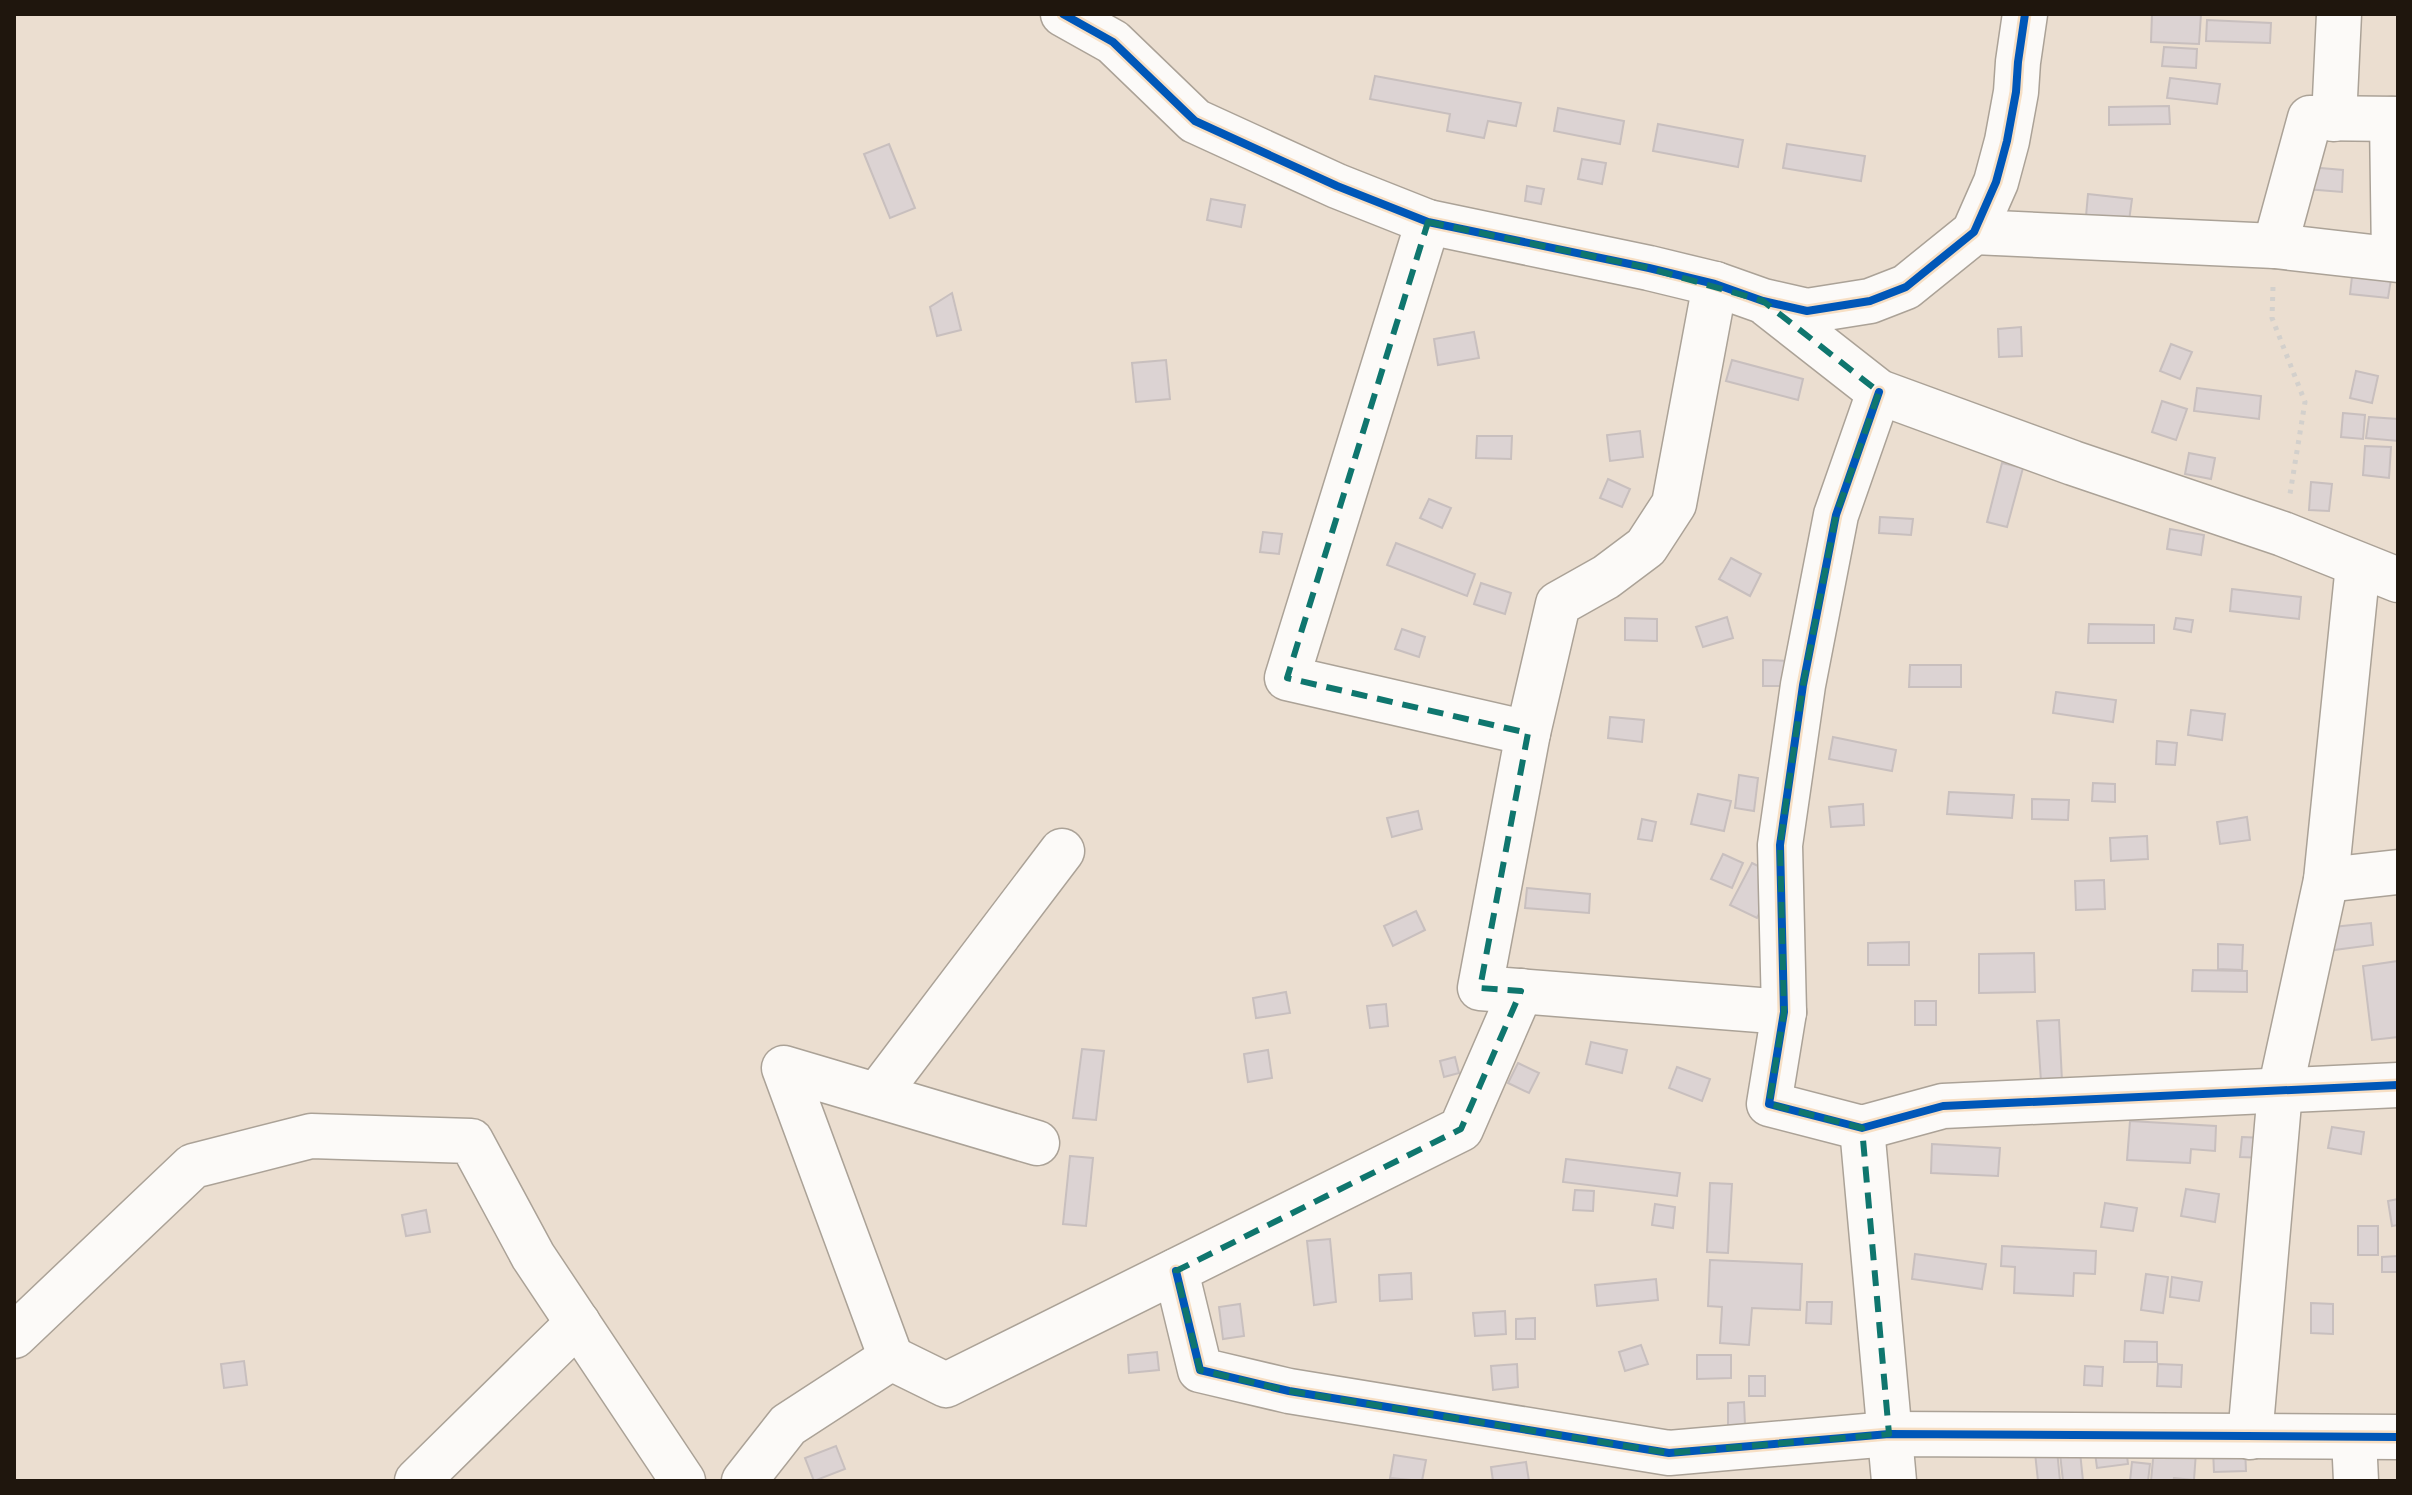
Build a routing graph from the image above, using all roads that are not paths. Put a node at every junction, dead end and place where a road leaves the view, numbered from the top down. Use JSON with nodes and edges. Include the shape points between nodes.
{"nodes":[{"id":1,"x":1063,"y":14,"type":"edge"},
{"id":2,"x":2025,"y":14,"type":"edge"},
{"id":3,"x":2339,"y":14,"type":"edge"},
{"id":4,"x":2334,"y":119,"type":"junction"},
{"id":5,"x":2395,"y":119,"type":"edge"},
{"id":6,"x":1428,"y":222,"type":"junction"},
{"id":7,"x":1974,"y":232,"type":"junction"},
{"id":8,"x":2275,"y":246,"type":"junction"},
{"id":9,"x":2396,"y":259,"type":"edge"},
{"id":10,"x":1715,"y":284,"type":"junction"},
{"id":11,"x":1763,"y":301,"type":"junction"},
{"id":12,"x":1879,"y":392,"type":"junction"},
{"id":13,"x":2358,"y":565,"type":"junction"},
{"id":14,"x":2398,"y":580,"type":"edge"},
{"id":15,"x":1528,"y":733,"type":"junction"},
{"id":16,"x":1062,"y":851,"type":"dead end"},
{"id":17,"x":2398,"y":872,"type":"edge"},
{"id":18,"x":2326,"y":880,"type":"junction"},
{"id":19,"x":1521,"y":991,"type":"junction"},
{"id":20,"x":1784,"y":1012,"type":"junction"},
{"id":21,"x":2398,"y":1085,"type":"edge"},
{"id":22,"x":2280,"y":1091,"type":"junction"},
{"id":23,"x":877,"y":1095,"type":"junction"},
{"id":24,"x":1862,"y":1128,"type":"junction"},
{"id":25,"x":1037,"y":1143,"type":"dead end"},
{"id":26,"x":1176,"y":1271,"type":"junction"},
{"id":27,"x":578,"y":1323,"type":"junction"},
{"id":28,"x":14,"y":1336,"type":"edge"},
{"id":29,"x":891,"y":1358,"type":"junction"},
{"id":30,"x":1889,"y":1434,"type":"junction"},
{"id":31,"x":2250,"y":1437,"type":"junction"},
{"id":32,"x":2398,"y":1437,"type":"edge"},
{"id":33,"x":2354,"y":1438,"type":"junction"},
{"id":34,"x":417,"y":1481,"type":"edge"},
{"id":35,"x":683,"y":1481,"type":"edge"},
{"id":36,"x":744,"y":1481,"type":"edge"},
{"id":37,"x":1894,"y":1481,"type":"edge"},
{"id":38,"x":2356,"y":1481,"type":"edge"}],
"edges":[{"from":1,"to":6,"type":"street","via":[[1113,42],[1195,121]]},
{"from":2,"to":7,"type":"street","via":[[2007,141]]},
{"from":3,"to":4,"type":"street"},
{"from":4,"to":5,"type":"street"},
{"from":4,"to":8,"type":"street","via":[[2310,118]]},
{"from":5,"to":9,"type":"street"},
{"from":6,"to":10,"type":"street"},
{"from":6,"to":15,"type":"street","via":[[1287,678]]},
{"from":7,"to":8,"type":"street"},
{"from":7,"to":11,"type":"street","via":[[1906,287],[1870,301],[1807,311]]},
{"from":8,"to":9,"type":"street"},
{"from":10,"to":11,"type":"street"},
{"from":10,"to":15,"type":"street","via":[[1674,504],[1646,547],[1558,604]]},
{"from":11,"to":12,"type":"street"},
{"from":12,"to":13,"type":"street"},
{"from":12,"to":20,"type":"street","via":[[1836,515],[1803,685],[1780,845]]},
{"from":13,"to":14,"type":"street"},
{"from":13,"to":18,"type":"street"},
{"from":15,"to":19,"type":"street","via":[[1480,988]]},
{"from":16,"to":23,"type":"street"},
{"from":17,"to":18,"type":"street"},
{"from":18,"to":22,"type":"street"},
{"from":19,"to":20,"type":"street"},
{"from":19,"to":26,"type":"street","via":[[1461,1129]]},
{"from":20,"to":24,"type":"street","via":[[1769,1104]]},
{"from":21,"to":22,"type":"street"},
{"from":22,"to":24,"type":"street","via":[[1943,1106]]},
{"from":22,"to":31,"type":"street"},
{"from":23,"to":25,"type":"street"},
{"from":23,"to":29,"type":"street","via":[[784,1068]]},
{"from":24,"to":30,"type":"street"},
{"from":26,"to":29,"type":"street","via":[[946,1385]]},
{"from":26,"to":30,"type":"street","via":[[1200,1370],[1289,1391],[1669,1453]]},
{"from":27,"to":28,"type":"street","via":[[533,1256],[471,1141],[311,1136],[193,1166]]},
{"from":27,"to":34,"type":"street"},
{"from":27,"to":35,"type":"street"},
{"from":29,"to":36,"type":"street","via":[[788,1425]]},
{"from":30,"to":31,"type":"street"},
{"from":30,"to":37,"type":"street"},
{"from":31,"to":33,"type":"street"},
{"from":32,"to":33,"type":"street"},
{"from":33,"to":38,"type":"street"}]}
